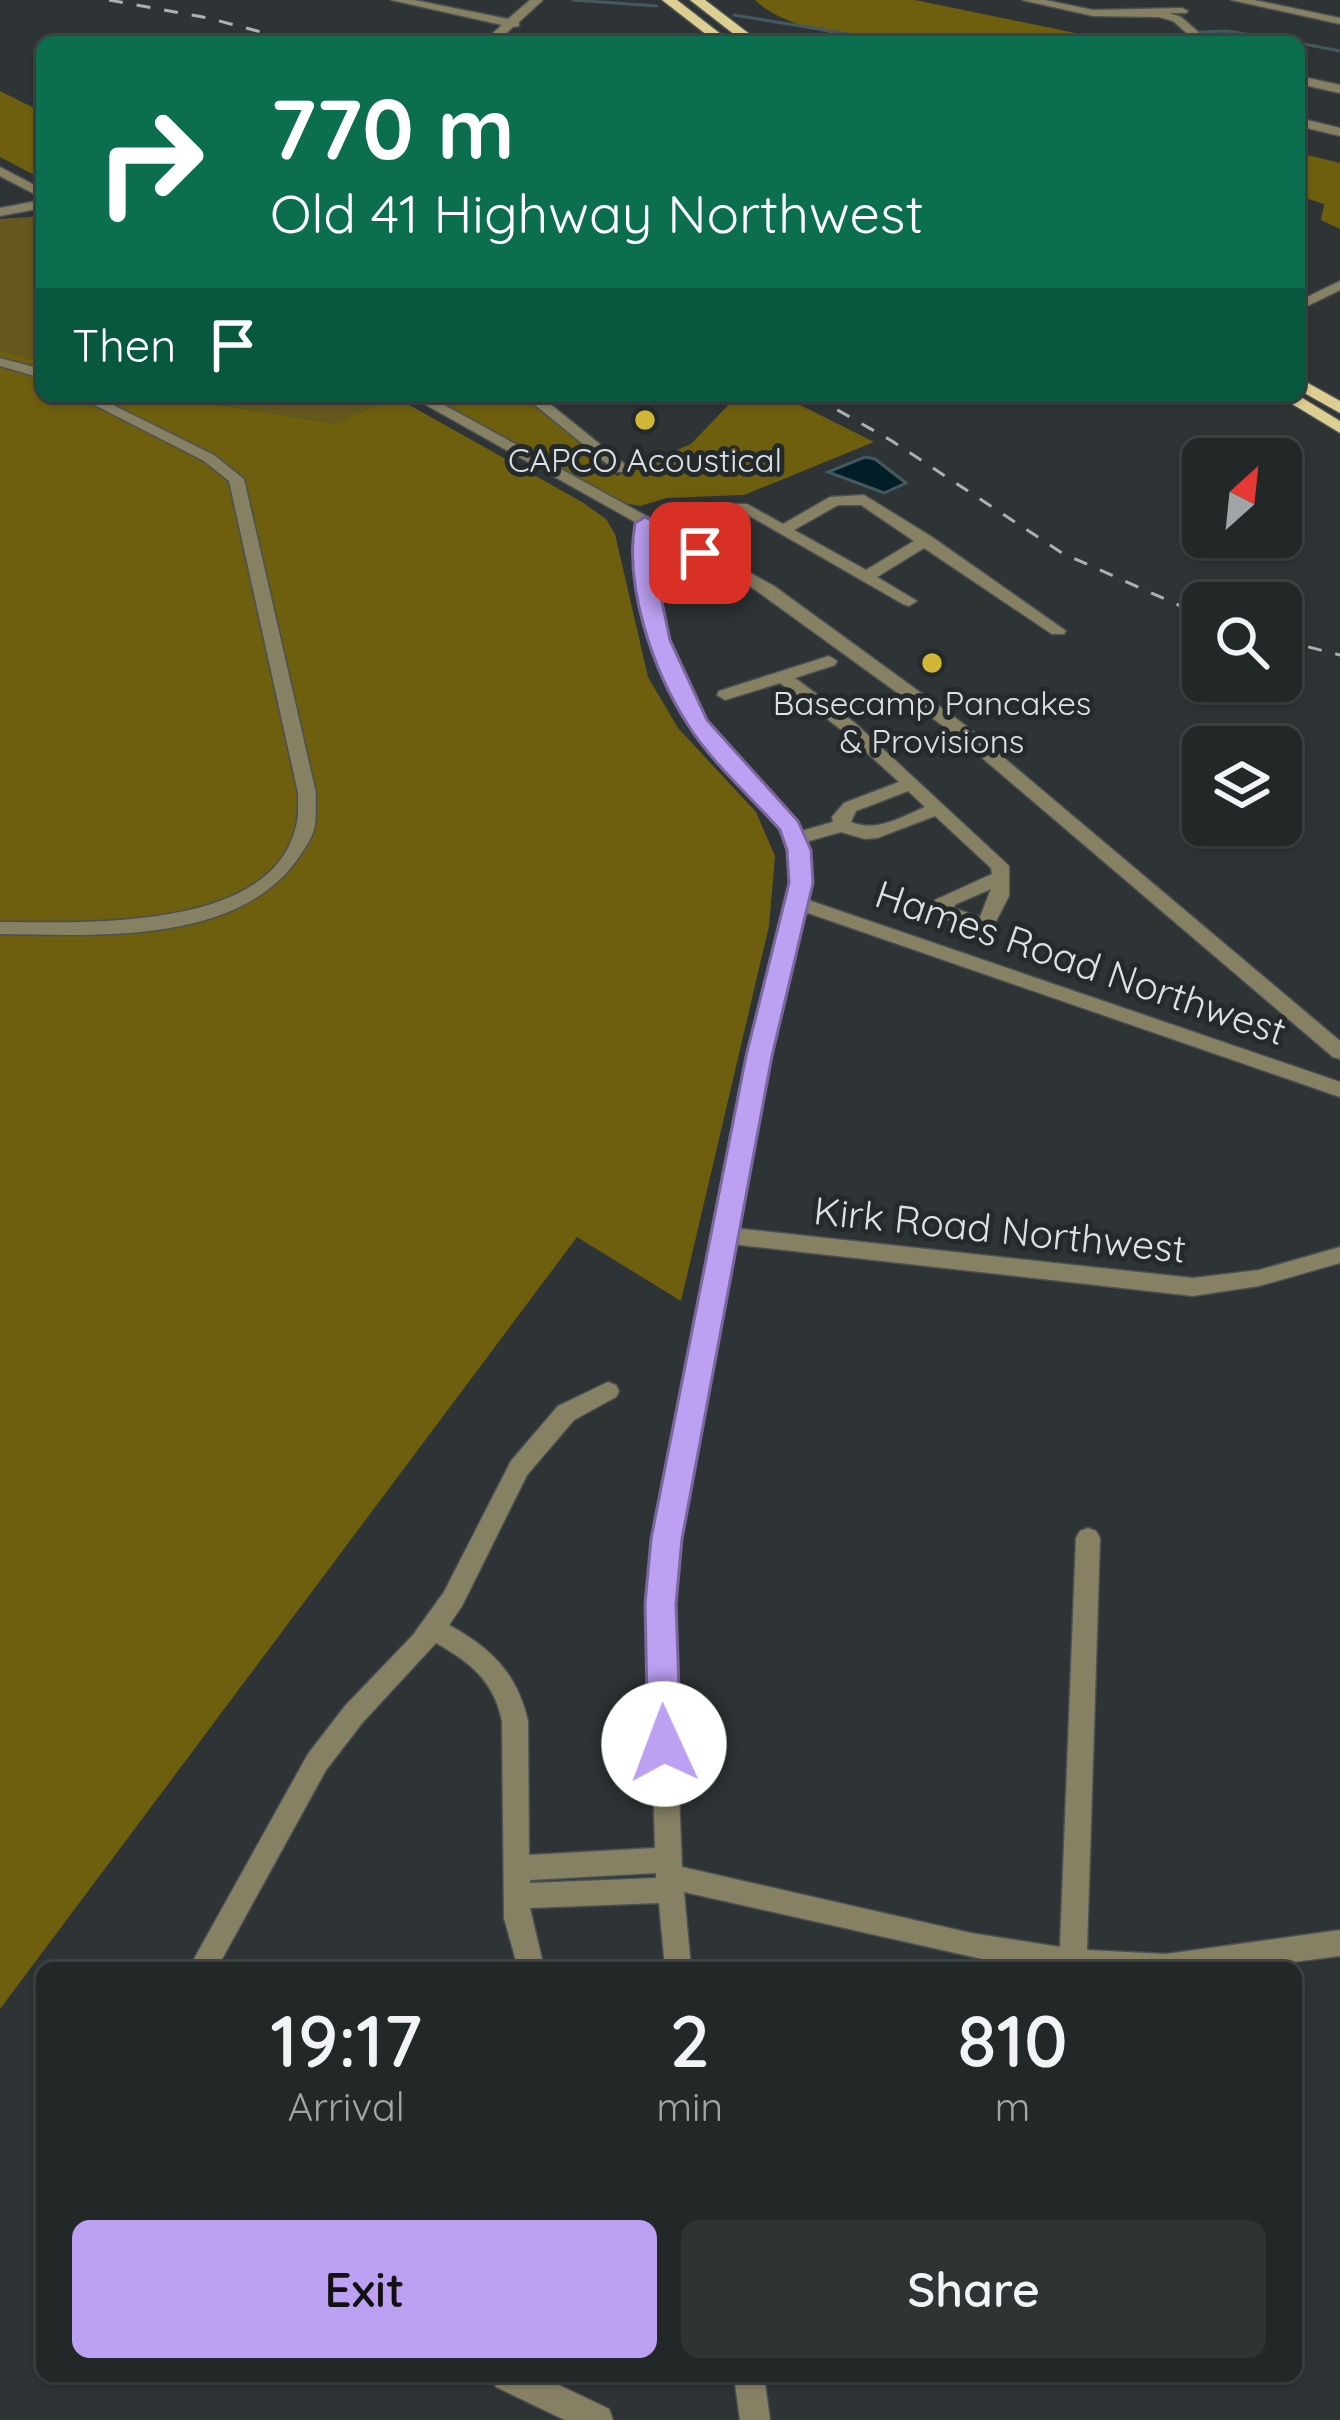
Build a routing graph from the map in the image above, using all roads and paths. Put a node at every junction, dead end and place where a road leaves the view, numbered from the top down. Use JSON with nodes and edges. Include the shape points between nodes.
{"nodes":[{"id":1,"x":397,"y":0,"type":"edge"},
{"id":2,"x":537,"y":0,"type":"edge"},
{"id":3,"x":670,"y":0,"type":"edge"},
{"id":4,"x":697,"y":0,"type":"edge"},
{"id":5,"x":1028,"y":0,"type":"edge"},
{"id":6,"x":1196,"y":0,"type":"edge"},
{"id":7,"x":1238,"y":0,"type":"edge"},
{"id":8,"x":1179,"y":15,"type":"junction"},
{"id":9,"x":1340,"y":21,"type":"edge"},
{"id":10,"x":515,"y":24,"type":"junction"},
{"id":11,"x":498,"y":36,"type":"edge"},
{"id":12,"x":716,"y":36,"type":"edge"},
{"id":13,"x":745,"y":36,"type":"edge"},
{"id":14,"x":1198,"y":36,"type":"edge"},
{"id":15,"x":1305,"y":81,"type":"edge"},
{"id":16,"x":1340,"y":89,"type":"edge"},
{"id":17,"x":1305,"y":123,"type":"edge"},
{"id":18,"x":1340,"y":132,"type":"edge"},
{"id":19,"x":0,"y":168,"type":"edge"},
{"id":20,"x":36,"y":193,"type":"edge"},
{"id":21,"x":36,"y":200,"type":"edge"},
{"id":22,"x":0,"y":212,"type":"edge"},
{"id":23,"x":1340,"y":285,"type":"edge"},
{"id":24,"x":1305,"y":303,"type":"edge"},
{"id":25,"x":0,"y":362,"type":"edge"},
{"id":26,"x":36,"y":372,"type":"edge"},
{"id":27,"x":1305,"y":386,"type":"edge"},
{"id":28,"x":96,"y":402,"type":"edge"},
{"id":29,"x":428,"y":402,"type":"edge"},
{"id":30,"x":538,"y":402,"type":"edge"},
{"id":31,"x":1297,"y":402,"type":"edge"},
{"id":32,"x":1340,"y":408,"type":"edge"},
{"id":33,"x":1340,"y":428,"type":"edge"},
{"id":34,"x":622,"y":469,"type":"dead end"},
{"id":35,"x":742,"y":507,"type":"dead end"},
{"id":36,"x":645,"y":523,"type":"junction"},
{"id":37,"x":785,"y":530,"type":"junction"},
{"id":38,"x":926,"y":540,"type":"junction"},
{"id":39,"x":869,"y":575,"type":"junction"},
{"id":40,"x":909,"y":601,"type":"dead end"},
{"id":41,"x":1058,"y":631,"type":"dead end"},
{"id":42,"x":829,"y":661,"type":"dead end"},
{"id":43,"x":782,"y":676,"type":"junction"},
{"id":44,"x":725,"y":695,"type":"dead end"},
{"id":45,"x":911,"y":784,"type":"junction"},
{"id":46,"x":937,"y":808,"type":"junction"},
{"id":47,"x":843,"y":825,"type":"junction"},
{"id":48,"x":795,"y":839,"type":"junction"},
{"id":49,"x":1001,"y":878,"type":"dead end"},
{"id":50,"x":798,"y":903,"type":"junction"},
{"id":51,"x":0,"y":928,"type":"edge"},
{"id":52,"x":1340,"y":1052,"type":"edge"},
{"id":53,"x":1340,"y":1090,"type":"edge"},
{"id":54,"x":722,"y":1235,"type":"junction"},
{"id":55,"x":1340,"y":1255,"type":"edge"},
{"id":56,"x":608,"y":1390,"type":"dead end"},
{"id":57,"x":1088,"y":1538,"type":"dead end"},
{"id":58,"x":433,"y":1628,"type":"junction"},
{"id":59,"x":669,"y":1876,"type":"junction"},
{"id":60,"x":516,"y":1882,"type":"junction"},
{"id":61,"x":1340,"y":1943,"type":"edge"},
{"id":62,"x":1073,"y":1960,"type":"junction"},
{"id":63,"x":205,"y":1962,"type":"edge"},
{"id":64,"x":529,"y":1962,"type":"edge"},
{"id":65,"x":677,"y":1962,"type":"edge"},
{"id":66,"x":1094,"y":1962,"type":"edge"},
{"id":67,"x":1177,"y":1962,"type":"edge"},
{"id":68,"x":519,"y":2382,"type":"edge"},
{"id":69,"x":749,"y":2382,"type":"edge"},
{"id":70,"x":598,"y":2420,"type":"edge"},
{"id":71,"x":755,"y":2420,"type":"edge"}],
"edges":[{"from":1,"to":10,"type":"street"},
{"from":2,"to":10,"type":"street"},
{"from":3,"to":12,"type":"main road"},
{"from":4,"to":13,"type":"main road"},
{"from":5,"to":8,"type":"street","via":[[1093,13]]},
{"from":6,"to":8,"type":"street"},
{"from":7,"to":9,"type":"street"},
{"from":8,"to":14,"type":"street"},
{"from":10,"to":11,"type":"street"},
{"from":15,"to":16,"type":"street"},
{"from":17,"to":18,"type":"street"},
{"from":19,"to":20,"type":"street"},
{"from":21,"to":22,"type":"street"},
{"from":23,"to":24,"type":"street"},
{"from":25,"to":26,"type":"street"},
{"from":27,"to":32,"type":"main road"},
{"from":28,"to":51,"type":"street","via":[[236,479],[307,793],[304,835],[266,882],[196,917],[127,929]]},
{"from":29,"to":36,"type":"street"},
{"from":30,"to":34,"type":"street"},
{"from":31,"to":33,"type":"main road"},
{"from":35,"to":37,"type":"street"},
{"from":36,"to":48,"type":"street","via":[[640,549],[677,688]]},
{"from":36,"to":52,"type":"street","via":[[847,633],[914,683]]},
{"from":37,"to":38,"type":"street","via":[[848,497]]},
{"from":37,"to":39,"type":"street"},
{"from":38,"to":39,"type":"street"},
{"from":38,"to":41,"type":"street"},
{"from":39,"to":40,"type":"street"},
{"from":42,"to":43,"type":"street"},
{"from":43,"to":44,"type":"street"},
{"from":43,"to":45,"type":"street"},
{"from":45,"to":46,"type":"street"},
{"from":45,"to":47,"type":"street","via":[[850,807]]},
{"from":46,"to":47,"type":"street","via":[[871,834]]},
{"from":46,"to":49,"type":"street","via":[[992,857]]},
{"from":47,"to":48,"type":"street"},
{"from":48,"to":50,"type":"street"},
{"from":50,"to":53,"type":"street","name":"Hames Road Northwest"},
{"from":50,"to":54,"type":"street"},
{"from":54,"to":55,"type":"street","name":"Kirk Road Northwest","via":[[1193,1287]]},
{"from":54,"to":59,"type":"street","via":[[660,1604]]},
{"from":56,"to":58,"type":"street","via":[[566,1413],[531,1452]]},
{"from":57,"to":62,"type":"street"},
{"from":58,"to":60,"type":"street","via":[[484,1658],[510,1696]]},
{"from":58,"to":63,"type":"street","via":[[316,1762]]},
{"from":59,"to":60,"type":"street"},
{"from":59,"to":62,"type":"street"},
{"from":59,"to":65,"type":"street"},
{"from":60,"to":64,"type":"street"},
{"from":61,"to":67,"type":"street"},
{"from":62,"to":66,"type":"street"},
{"from":68,"to":70,"type":"street"},
{"from":69,"to":71,"type":"street"}]}
